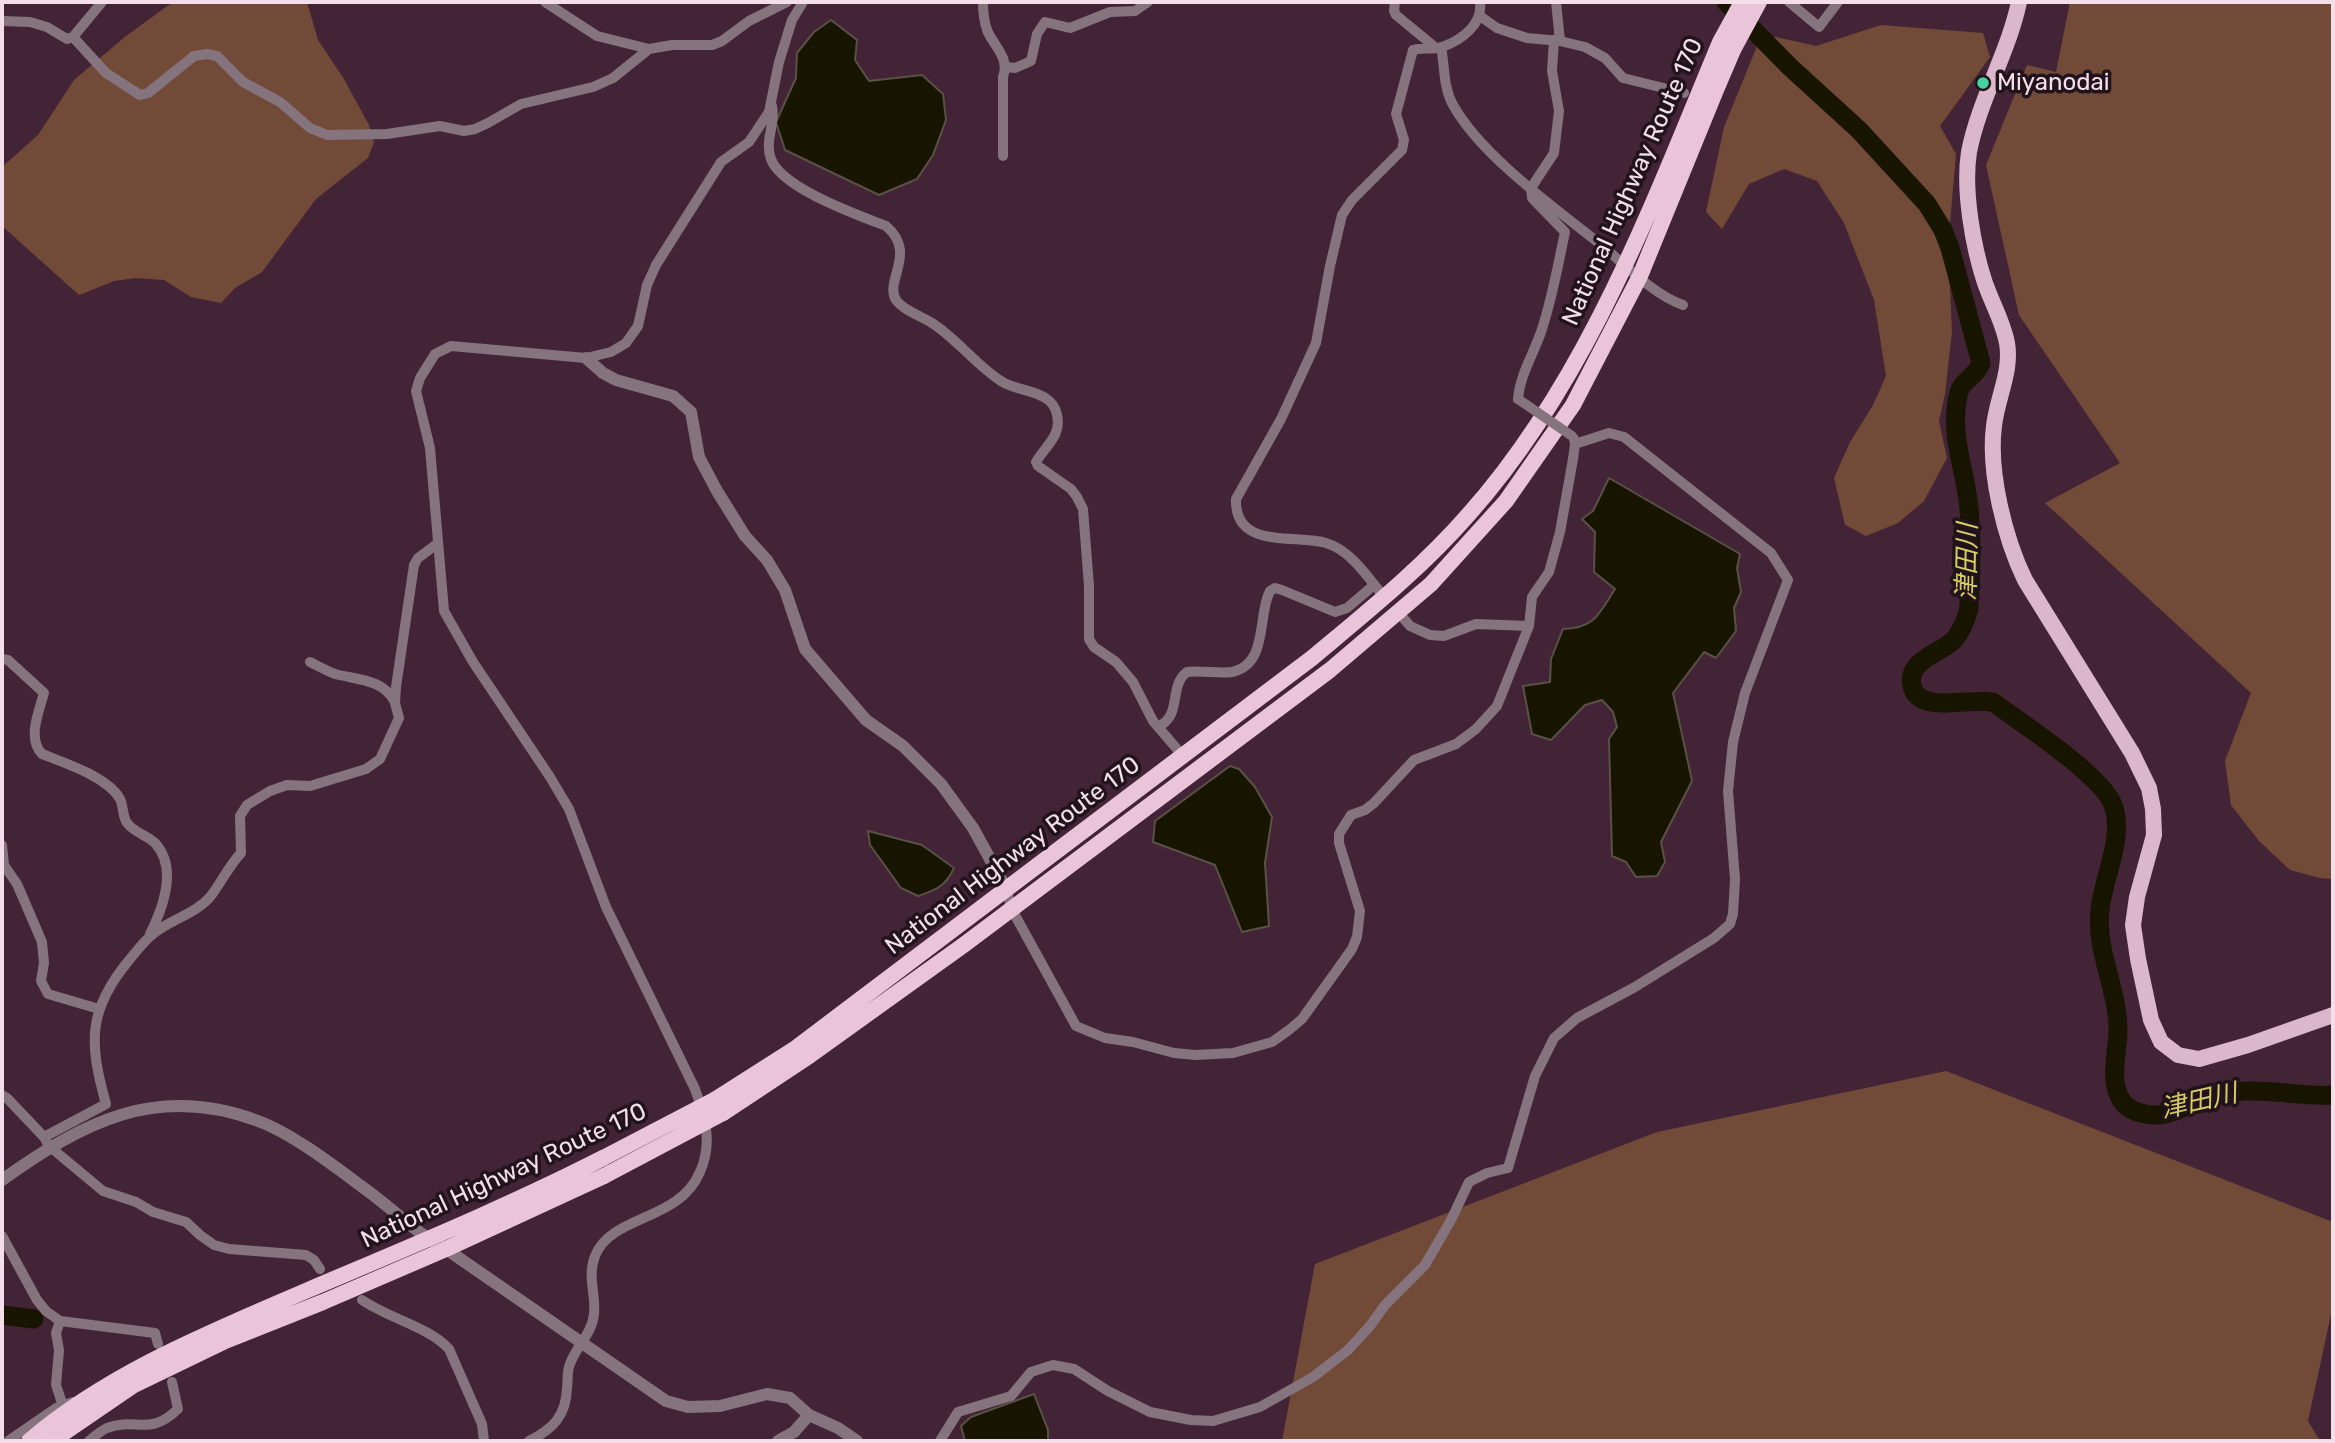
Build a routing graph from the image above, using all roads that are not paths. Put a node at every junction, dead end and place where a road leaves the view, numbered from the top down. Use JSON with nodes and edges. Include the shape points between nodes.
{"nodes":[{"id":1,"x":102,"y":2,"type":"edge"},
{"id":2,"x":545,"y":2,"type":"edge"},
{"id":3,"x":787,"y":2,"type":"edge"},
{"id":4,"x":803,"y":2,"type":"edge"},
{"id":5,"x":983,"y":2,"type":"edge"},
{"id":6,"x":1148,"y":2,"type":"edge"},
{"id":7,"x":1395,"y":2,"type":"edge"},
{"id":8,"x":1480,"y":2,"type":"edge"},
{"id":9,"x":1556,"y":2,"type":"edge"},
{"id":10,"x":1742,"y":2,"type":"edge"},
{"id":11,"x":1759,"y":2,"type":"edge"},
{"id":12,"x":1789,"y":2,"type":"edge"},
{"id":13,"x":1838,"y":2,"type":"edge"},
{"id":14,"x":2019,"y":2,"type":"edge"},
{"id":15,"x":1480,"y":16,"type":"junction"},
{"id":16,"x":2,"y":21,"type":"edge"},
{"id":17,"x":73,"y":37,"type":"junction"},
{"id":18,"x":1557,"y":41,"type":"junction"},
{"id":19,"x":1438,"y":48,"type":"junction"},
{"id":20,"x":649,"y":50,"type":"junction"},
{"id":21,"x":1006,"y":67,"type":"junction"},
{"id":22,"x":1684,"y":93,"type":"dead end"},
{"id":23,"x":771,"y":103,"type":"junction"},
{"id":24,"x":1003,"y":156,"type":"dead end"},
{"id":25,"x":1531,"y":188,"type":"junction"},
{"id":26,"x":1625,"y":265,"type":"junction"},
{"id":27,"x":1640,"y":276,"type":"junction"},
{"id":28,"x":1683,"y":304,"type":"dead end"},
{"id":29,"x":586,"y":358,"type":"junction"},
{"id":30,"x":1574,"y":440,"type":"junction"},
{"id":31,"x":437,"y":544,"type":"junction"},
{"id":32,"x":1380,"y":592,"type":"junction"},
{"id":33,"x":1399,"y":613,"type":"junction"},
{"id":34,"x":1529,"y":626,"type":"junction"},
{"id":35,"x":2,"y":659,"type":"edge"},
{"id":36,"x":310,"y":662,"type":"dead end"},
{"id":37,"x":395,"y":703,"type":"junction"},
{"id":38,"x":1158,"y":727,"type":"junction"},
{"id":39,"x":1183,"y":756,"type":"junction"},
{"id":40,"x":2,"y":845,"type":"edge"},
{"id":41,"x":1007,"y":890,"type":"junction"},
{"id":42,"x":1011,"y":908,"type":"junction"},
{"id":43,"x":146,"y":940,"type":"junction"},
{"id":44,"x":99,"y":1009,"type":"junction"},
{"id":45,"x":2333,"y":1015,"type":"edge"},
{"id":46,"x":2,"y":1095,"type":"edge"},
{"id":47,"x":720,"y":1106,"type":"junction"},
{"id":48,"x":47,"y":1142,"type":"junction"},
{"id":49,"x":2,"y":1180,"type":"edge"},
{"id":50,"x":2,"y":1236,"type":"edge"},
{"id":51,"x":426,"y":1239,"type":"junction"},
{"id":52,"x":446,"y":1249,"type":"junction"},
{"id":53,"x":320,"y":1269,"type":"dead end"},
{"id":54,"x":362,"y":1300,"type":"dead end"},
{"id":55,"x":60,"y":1321,"type":"junction"},
{"id":56,"x":582,"y":1343,"type":"junction"},
{"id":57,"x":158,"y":1344,"type":"dead end"},
{"id":58,"x":172,"y":1382,"type":"dead end"},
{"id":59,"x":90,"y":1396,"type":"junction"},
{"id":60,"x":63,"y":1406,"type":"junction"},
{"id":61,"x":808,"y":1415,"type":"junction"},
{"id":62,"x":8,"y":1441,"type":"edge"},
{"id":63,"x":29,"y":1441,"type":"edge"},
{"id":64,"x":52,"y":1441,"type":"edge"},
{"id":65,"x":89,"y":1441,"type":"edge"},
{"id":66,"x":484,"y":1441,"type":"edge"},
{"id":67,"x":530,"y":1441,"type":"edge"},
{"id":68,"x":778,"y":1441,"type":"edge"},
{"id":69,"x":857,"y":1441,"type":"edge"},
{"id":70,"x":940,"y":1441,"type":"edge"}],
"edges":[{"from":1,"to":17,"type":"street"},
{"from":2,"to":20,"type":"street","via":[[597,36]]},
{"from":3,"to":20,"type":"street","via":[[712,45]]},
{"from":4,"to":23,"type":"street","via":[[779,62]]},
{"from":5,"to":21,"type":"street","via":[[983,18]]},
{"from":6,"to":21,"type":"street","via":[[1135,11],[1110,12],[1070,28],[1045,22],[1031,61]]},
{"from":7,"to":19,"type":"street","via":[[1396,15]]},
{"from":8,"to":15,"type":"street"},
{"from":9,"to":18,"type":"street"},
{"from":10,"to":26,"type":"highway","name":"National Highway Route 170","via":[[1720,42]]},
{"from":11,"to":27,"type":"highway","name":"National Highway Route 170","via":[[1733,50]]},
{"from":12,"to":13,"type":"street","via":[[1819,27]]},
{"from":14,"to":45,"type":"main road","via":[[1969,152],[1969,205],[1980,263],[2007,343],[2007,370],[1994,427],[1994,466],[2020,570],[2149,788],[2154,835],[2133,925],[2151,1020],[2168,1049],[2199,1059]]},
{"from":15,"to":18,"type":"street","via":[[1527,38]]},
{"from":15,"to":19,"type":"street","via":[[1477,24]]},
{"from":16,"to":17,"type":"street","via":[[30,22],[67,39]]},
{"from":17,"to":20,"type":"street","via":[[106,73],[140,95],[194,56],[217,56],[243,82],[327,135],[475,129],[521,104],[593,88]]},
{"from":18,"to":22,"type":"street","via":[[1585,47],[1605,58],[1623,78]]},
{"from":18,"to":25,"type":"street","via":[[1552,71],[1559,111],[1554,153]]},
{"from":19,"to":25,"type":"street","via":[[1447,90],[1461,119]]},
{"from":19,"to":32,"type":"street","via":[[1413,50],[1396,114],[1404,140],[1402,150],[1342,215],[1316,343],[1282,419],[1236,499],[1240,520],[1255,532],[1273,539],[1327,543],[1348,555]]},
{"from":21,"to":24,"type":"street"},
{"from":23,"to":29,"type":"street","via":[[749,142],[720,162],[656,265],[634,334],[611,352]]},
{"from":23,"to":38,"type":"street","via":[[775,118],[768,147],[778,170],[825,201],[893,232],[901,262],[893,291],[897,301],[948,334],[999,380],[1054,405],[1058,426],[1054,440],[1036,462],[1071,489],[1083,509],[1089,639],[1133,682]]},
{"from":25,"to":26,"type":"street"},
{"from":25,"to":30,"type":"street","bridge":true,"via":[[1532,198],[1565,232],[1551,298],[1518,399]]},
{"from":26,"to":27,"type":"street"},
{"from":26,"to":32,"type":"highway","name":"National Highway Route 170","via":[[1612,296],[1534,429],[1470,514]]},
{"from":27,"to":28,"type":"street","via":[[1658,293]]},
{"from":27,"to":33,"type":"highway","name":"National Highway Route 170","via":[[1573,405],[1506,501]]},
{"from":29,"to":31,"type":"street","via":[[451,346],[435,354],[416,391],[430,448]]},
{"from":29,"to":41,"type":"street","via":[[617,380],[673,396],[691,412],[699,457],[745,536],[785,590],[805,649],[866,720],[903,746],[941,784],[973,828]]},
{"from":30,"to":34,"type":"street","via":[[1564,517],[1549,572],[1532,597]]},
{"from":30,"to":70,"type":"street","via":[[1609,433],[1625,437],[1771,554],[1788,580],[1745,693],[1732,742],[1728,791],[1735,879],[1730,924],[1635,987],[1577,1018],[1554,1038],[1535,1076],[1508,1168],[1469,1182],[1425,1265],[1348,1350],[1313,1377],[1260,1407],[1213,1421],[1191,1420],[1150,1412],[1074,1369],[1053,1365],[1031,1373],[1011,1396],[958,1412]]},
{"from":31,"to":37,"type":"street","via":[[414,565]]},
{"from":31,"to":56,"type":"street","via":[[444,611],[569,810],[606,906],[695,1089],[708,1136],[702,1170],[682,1198],[603,1241],[590,1273],[594,1317]]},
{"from":32,"to":38,"type":"street","via":[[1335,612],[1282,590],[1269,591],[1259,641],[1248,664],[1230,672],[1187,672],[1179,683],[1171,716]]},
{"from":32,"to":39,"type":"highway","name":"National Highway Route 170","via":[[1312,658]]},
{"from":33,"to":34,"type":"street","via":[[1410,626],[1430,635],[1444,636],[1476,624]]},
{"from":33,"to":42,"type":"highway","name":"National Highway Route 170","via":[[1330,670]]},
{"from":34,"to":42,"type":"street","via":[[1497,706],[1476,730],[1456,744],[1414,760],[1374,803],[1351,815],[1339,834],[1360,911],[1357,937],[1302,1019],[1272,1042],[1233,1054],[1196,1055],[1105,1038],[1076,1026]]},
{"from":35,"to":43,"type":"street","via":[[44,693],[34,741],[37,749],[96,776],[120,799],[126,823],[157,845],[166,878],[165,897]]},
{"from":36,"to":37,"type":"street","via":[[331,673],[382,686]]},
{"from":37,"to":43,"type":"street","via":[[399,718],[380,759],[310,786],[287,785],[247,805],[240,816],[241,853],[209,898]]},
{"from":38,"to":39,"type":"street"},
{"from":39,"to":41,"type":"highway","name":"National Highway Route 170"},
{"from":40,"to":44,"type":"street","via":[[4,865],[42,942],[44,989]]},
{"from":41,"to":42,"type":"street"},
{"from":41,"to":47,"type":"highway","name":"National Highway Route 170"},
{"from":42,"to":47,"type":"highway","name":"National Highway Route 170","via":[[898,992]]},
{"from":43,"to":44,"type":"street","via":[[110,984]]},
{"from":44,"to":48,"type":"street","via":[[95,1066],[106,1104]]},
{"from":46,"to":48,"type":"street"},
{"from":47,"to":51,"type":"highway","name":"National Highway Route 170","bridge":true},
{"from":47,"to":52,"type":"highway","name":"National Highway Route 170","bridge":true,"via":[[604,1176]]},
{"from":48,"to":49,"type":"street"},
{"from":48,"to":51,"type":"street","via":[[149,1107],[187,1105],[230,1113],[260,1121],[301,1145],[397,1212]]},
{"from":48,"to":53,"type":"street","via":[[103,1191],[186,1222],[214,1245],[306,1255]]},
{"from":50,"to":55,"type":"street","via":[[37,1300]]},
{"from":51,"to":52,"type":"street"},
{"from":51,"to":59,"type":"highway","name":"National Highway Route 170","via":[[207,1333]]},
{"from":52,"to":56,"type":"street"},
{"from":52,"to":64,"type":"highway","name":"National Highway Route 170","via":[[225,1340],[134,1385]]},
{"from":54,"to":66,"type":"street","via":[[441,1340],[449,1349],[482,1424]]},
{"from":55,"to":57,"type":"street","via":[[155,1333]]},
{"from":55,"to":60,"type":"street","via":[[56,1385]]},
{"from":56,"to":61,"type":"street","via":[[666,1401],[688,1407],[720,1406],[767,1394],[790,1398]]},
{"from":56,"to":67,"type":"street","via":[[568,1369],[560,1419]]},
{"from":58,"to":65,"type":"street","via":[[178,1409],[167,1419],[154,1426],[119,1425]]},
{"from":59,"to":60,"type":"street"},
{"from":59,"to":63,"type":"highway","name":"National Highway Route 170"},
{"from":60,"to":62,"type":"street"},
{"from":61,"to":68,"type":"street","via":[[794,1432]]},
{"from":61,"to":69,"type":"street"}]}
